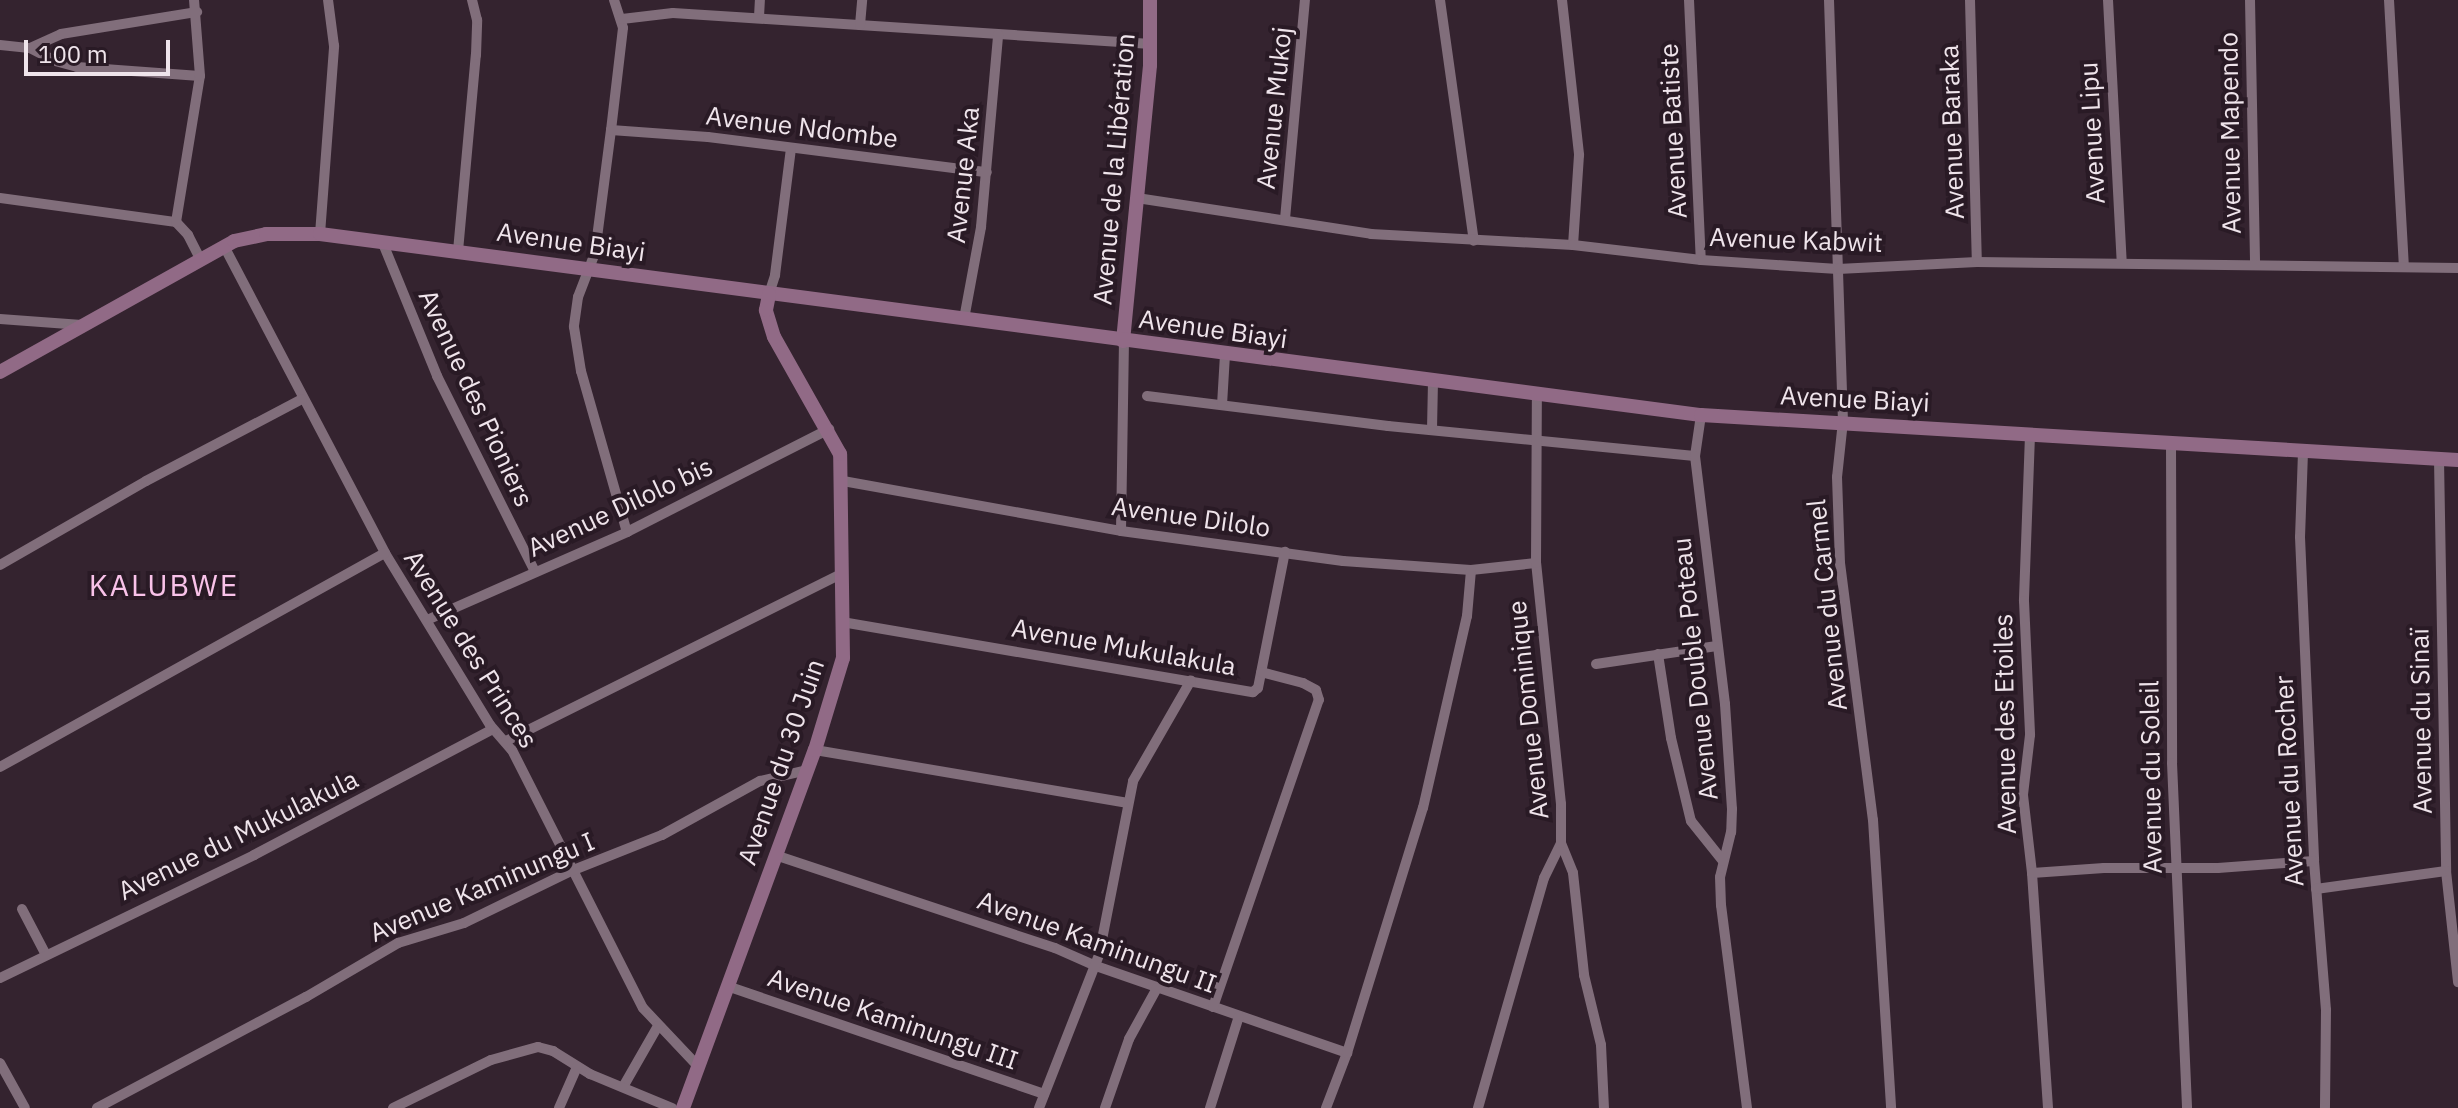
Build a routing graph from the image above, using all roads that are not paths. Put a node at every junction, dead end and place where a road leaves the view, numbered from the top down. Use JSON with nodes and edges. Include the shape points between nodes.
{"nodes":[{"id":1,"x":328,"y":0,"type":"edge"},
{"id":2,"x":472,"y":0,"type":"edge"},
{"id":3,"x":614,"y":0,"type":"edge"},
{"id":4,"x":760,"y":0,"type":"edge"},
{"id":5,"x":862,"y":0,"type":"edge"},
{"id":6,"x":1150,"y":0,"type":"edge"},
{"id":7,"x":1305,"y":0,"type":"edge"},
{"id":8,"x":1440,"y":0,"type":"edge"},
{"id":9,"x":1562,"y":0,"type":"edge"},
{"id":10,"x":1689,"y":0,"type":"edge"},
{"id":11,"x":1829,"y":0,"type":"edge"},
{"id":12,"x":1970,"y":0,"type":"edge"},
{"id":13,"x":2108,"y":0,"type":"edge"},
{"id":14,"x":2250,"y":0,"type":"edge"},
{"id":15,"x":2389,"y":0,"type":"edge"},
{"id":16,"x":196,"y":6,"type":"edge"},
{"id":17,"x":759,"y":17,"type":"junction"},
{"id":18,"x":622,"y":19,"type":"junction"},
{"id":19,"x":860,"y":25,"type":"junction"},
{"id":20,"x":998,"y":35,"type":"junction"},
{"id":21,"x":1151,"y":44,"type":"junction"},
{"id":22,"x":0,"y":45,"type":"edge"},
{"id":23,"x":30,"y":48,"type":"junction"},
{"id":24,"x":200,"y":76,"type":"junction"},
{"id":25,"x":611,"y":130,"type":"junction"},
{"id":26,"x":791,"y":149,"type":"junction"},
{"id":27,"x":987,"y":172,"type":"junction"},
{"id":28,"x":0,"y":198,"type":"edge"},
{"id":29,"x":1137,"y":198,"type":"junction"},
{"id":30,"x":1285,"y":219,"type":"junction"},
{"id":31,"x":176,"y":222,"type":"junction"},
{"id":32,"x":320,"y":234,"type":"junction"},
{"id":33,"x":382,"y":241,"type":"junction"},
{"id":34,"x":1474,"y":241,"type":"junction"},
{"id":35,"x":1573,"y":245,"type":"junction"},
{"id":36,"x":224,"y":246,"type":"junction"},
{"id":37,"x":458,"y":251,"type":"junction"},
{"id":38,"x":200,"y":259,"type":"junction"},
{"id":39,"x":1701,"y":260,"type":"junction"},
{"id":40,"x":1977,"y":262,"type":"junction"},
{"id":41,"x":2122,"y":263,"type":"junction"},
{"id":42,"x":2255,"y":265,"type":"junction"},
{"id":43,"x":2404,"y":265,"type":"junction"},
{"id":44,"x":590,"y":268,"type":"junction"},
{"id":45,"x":2458,"y":268,"type":"edge"},
{"id":46,"x":1838,"y":269,"type":"junction"},
{"id":47,"x":769,"y":294,"type":"junction"},
{"id":48,"x":0,"y":319,"type":"edge"},
{"id":49,"x":964,"y":319,"type":"junction"},
{"id":50,"x":83,"y":326,"type":"junction"},
{"id":51,"x":1124,"y":341,"type":"junction"},
{"id":52,"x":1225,"y":355,"type":"junction"},
{"id":53,"x":0,"y":372,"type":"edge"},
{"id":54,"x":1433,"y":382,"type":"junction"},
{"id":55,"x":1537,"y":395,"type":"junction"},
{"id":56,"x":1147,"y":396,"type":"dead end"},
{"id":57,"x":302,"y":399,"type":"junction"},
{"id":58,"x":1222,"y":405,"type":"junction"},
{"id":59,"x":1701,"y":415,"type":"junction"},
{"id":60,"x":1843,"y":421,"type":"junction"},
{"id":61,"x":829,"y":429,"type":"junction"},
{"id":62,"x":1432,"y":429,"type":"junction"},
{"id":63,"x":2030,"y":435,"type":"junction"},
{"id":64,"x":1534,"y":438,"type":"junction"},
{"id":65,"x":2171,"y":444,"type":"junction"},
{"id":66,"x":2303,"y":452,"type":"junction"},
{"id":67,"x":1695,"y":456,"type":"junction"},
{"id":68,"x":2439,"y":459,"type":"junction"},
{"id":69,"x":2458,"y":460,"type":"edge"},
{"id":70,"x":843,"y":481,"type":"junction"},
{"id":71,"x":1121,"y":531,"type":"junction"},
{"id":72,"x":627,"y":532,"type":"junction"},
{"id":73,"x":1285,"y":552,"type":"junction"},
{"id":74,"x":385,"y":553,"type":"junction"},
{"id":75,"x":1536,"y":563,"type":"junction"},
{"id":76,"x":0,"y":565,"type":"edge"},
{"id":77,"x":1471,"y":570,"type":"junction"},
{"id":78,"x":535,"y":572,"type":"junction"},
{"id":79,"x":841,"y":574,"type":"junction"},
{"id":80,"x":427,"y":620,"type":"junction"},
{"id":81,"x":842,"y":622,"type":"junction"},
{"id":82,"x":1717,"y":646,"type":"junction"},
{"id":83,"x":1658,"y":654,"type":"junction"},
{"id":84,"x":1596,"y":664,"type":"dead end"},
{"id":85,"x":1261,"y":672,"type":"junction"},
{"id":86,"x":1191,"y":680,"type":"junction"},
{"id":87,"x":493,"y":729,"type":"junction"},
{"id":88,"x":506,"y":741,"type":"junction"},
{"id":89,"x":815,"y":750,"type":"junction"},
{"id":90,"x":0,"y":767,"type":"edge"},
{"id":91,"x":807,"y":770,"type":"junction"},
{"id":92,"x":1127,"y":803,"type":"junction"},
{"id":93,"x":1561,"y":843,"type":"junction"},
{"id":94,"x":775,"y":855,"type":"junction"},
{"id":95,"x":1723,"y":861,"type":"junction"},
{"id":96,"x":2314,"y":861,"type":"junction"},
{"id":97,"x":2176,"y":868,"type":"junction"},
{"id":98,"x":571,"y":871,"type":"junction"},
{"id":99,"x":2446,"y":871,"type":"junction"},
{"id":100,"x":2032,"y":873,"type":"junction"},
{"id":101,"x":2316,"y":889,"type":"junction"},
{"id":102,"x":22,"y":909,"type":"dead end"},
{"id":103,"x":46,"y":955,"type":"junction"},
{"id":104,"x":1096,"y":966,"type":"junction"},
{"id":105,"x":0,"y":978,"type":"edge"},
{"id":106,"x":2458,"y":982,"type":"edge"},
{"id":107,"x":727,"y":986,"type":"junction"},
{"id":108,"x":1157,"y":988,"type":"junction"},
{"id":109,"x":1213,"y":1007,"type":"junction"},
{"id":110,"x":1239,"y":1016,"type":"junction"},
{"id":111,"x":658,"y":1026,"type":"junction"},
{"id":112,"x":1347,"y":1053,"type":"junction"},
{"id":113,"x":0,"y":1063,"type":"edge"},
{"id":114,"x":696,"y":1064,"type":"junction"},
{"id":115,"x":577,"y":1067,"type":"junction"},
{"id":116,"x":623,"y":1087,"type":"junction"},
{"id":117,"x":1044,"y":1094,"type":"junction"},
{"id":118,"x":1480,"y":1107,"type":"edge"},
{"id":119,"x":25,"y":1108,"type":"edge"},
{"id":120,"x":97,"y":1108,"type":"edge"},
{"id":121,"x":393,"y":1108,"type":"edge"},
{"id":122,"x":559,"y":1108,"type":"edge"},
{"id":123,"x":672,"y":1108,"type":"edge"},
{"id":124,"x":683,"y":1108,"type":"edge"},
{"id":125,"x":1039,"y":1108,"type":"edge"},
{"id":126,"x":1105,"y":1108,"type":"edge"},
{"id":127,"x":1210,"y":1108,"type":"edge"},
{"id":128,"x":1326,"y":1108,"type":"edge"},
{"id":129,"x":1604,"y":1108,"type":"edge"},
{"id":130,"x":1747,"y":1108,"type":"edge"},
{"id":131,"x":1891,"y":1108,"type":"edge"},
{"id":132,"x":2048,"y":1108,"type":"edge"},
{"id":133,"x":2187,"y":1108,"type":"edge"},
{"id":134,"x":2325,"y":1108,"type":"edge"}],
"edges":[{"from":1,"to":32,"type":"street","via":[[334,46]]},
{"from":2,"to":37,"type":"street","via":[[478,36]]},
{"from":3,"to":18,"type":"street"},
{"from":4,"to":17,"type":"street"},
{"from":5,"to":19,"type":"street"},
{"from":6,"to":21,"type":"street","name":"Avenue de la Libération"},
{"from":7,"to":30,"type":"street","name":"Avenue Mukoj"},
{"from":8,"to":34,"type":"street"},
{"from":9,"to":35,"type":"street","via":[[1579,155]]},
{"from":10,"to":39,"type":"street","name":"Avenue Batiste"},
{"from":11,"to":46,"type":"street","name":"Avenue du Carmel"},
{"from":12,"to":40,"type":"street","name":"Avenue Baraka"},
{"from":13,"to":41,"type":"street","name":"Avenue Lipu"},
{"from":14,"to":42,"type":"street","name":"Avenue Mapendo"},
{"from":15,"to":43,"type":"street"},
{"from":16,"to":23,"type":"street","via":[[61,34]]},
{"from":16,"to":24,"type":"street"},
{"from":17,"to":18,"type":"street","via":[[649,13]]},
{"from":17,"to":19,"type":"street"},
{"from":18,"to":25,"type":"street"},
{"from":19,"to":20,"type":"street"},
{"from":20,"to":21,"type":"street"},
{"from":20,"to":27,"type":"street","name":"Avenue Aka"},
{"from":21,"to":29,"type":"street","name":"Avenue de la Libération"},
{"from":22,"to":23,"type":"street"},
{"from":23,"to":24,"type":"street","via":[[77,67]]},
{"from":24,"to":31,"type":"street"},
{"from":25,"to":26,"type":"street","name":"Avenue Ndombe"},
{"from":25,"to":44,"type":"street"},
{"from":26,"to":27,"type":"street","name":"Avenue Ndombe"},
{"from":26,"to":47,"type":"street","name":"Avenue du 30 Juin"},
{"from":27,"to":49,"type":"street","name":"Avenue Aka"},
{"from":28,"to":31,"type":"street"},
{"from":29,"to":30,"type":"street","name":"Avenue Kabwit"},
{"from":29,"to":51,"type":"street","name":"Avenue de la Libération"},
{"from":30,"to":34,"type":"street","name":"Avenue Kabwit","via":[[1371,234]]},
{"from":31,"to":38,"type":"street"},
{"from":32,"to":33,"type":"street","name":"Avenue Biayi"},
{"from":32,"to":36,"type":"street","name":"Avenue Biayi","via":[[266,234]]},
{"from":33,"to":37,"type":"street","name":"Avenue Biayi"},
{"from":33,"to":78,"type":"street","name":"Avenue des Pioniers","via":[[437,376]]},
{"from":34,"to":35,"type":"street","name":"Avenue Kabwit"},
{"from":35,"to":39,"type":"street","name":"Avenue Kabwit"},
{"from":36,"to":38,"type":"street","name":"Avenue Biayi"},
{"from":36,"to":57,"type":"street","name":"Avenue des Princes"},
{"from":37,"to":44,"type":"street","name":"Avenue Biayi"},
{"from":38,"to":50,"type":"street","name":"Avenue Biayi"},
{"from":39,"to":46,"type":"street","name":"Avenue Kabwit"},
{"from":40,"to":41,"type":"street","name":"Avenue Kabwit"},
{"from":40,"to":46,"type":"street","name":"Avenue Kabwit"},
{"from":41,"to":42,"type":"street","name":"Avenue Kabwit"},
{"from":42,"to":43,"type":"street","name":"Avenue Kabwit"},
{"from":43,"to":45,"type":"street","name":"Avenue Kabwit"},
{"from":44,"to":47,"type":"street","name":"Avenue Biayi"},
{"from":44,"to":72,"type":"street","via":[[576,308],[575,349]]},
{"from":46,"to":60,"type":"street","name":"Avenue du Carmel"},
{"from":47,"to":49,"type":"street","name":"Avenue Biayi"},
{"from":47,"to":61,"type":"street","name":"Avenue du 30 Juin","via":[[766,310],[774,337]]},
{"from":48,"to":50,"type":"street"},
{"from":49,"to":51,"type":"street","name":"Avenue Biayi"},
{"from":50,"to":53,"type":"street","name":"Avenue Biayi"},
{"from":51,"to":52,"type":"street","name":"Avenue Biayi"},
{"from":51,"to":71,"type":"street"},
{"from":52,"to":54,"type":"street","name":"Avenue Biayi"},
{"from":52,"to":58,"type":"street"},
{"from":54,"to":55,"type":"street","name":"Avenue Biayi"},
{"from":54,"to":62,"type":"street"},
{"from":55,"to":59,"type":"street","name":"Avenue Biayi"},
{"from":55,"to":64,"type":"street","name":"Avenue Dominique"},
{"from":56,"to":58,"type":"street"},
{"from":57,"to":74,"type":"street","name":"Avenue des Princes"},
{"from":57,"to":76,"type":"street"},
{"from":58,"to":62,"type":"street"},
{"from":59,"to":60,"type":"street","name":"Avenue Biayi"},
{"from":59,"to":67,"type":"street","name":"Avenue Double Poteau"},
{"from":60,"to":63,"type":"street","name":"Avenue Biayi"},
{"from":60,"to":131,"type":"street","name":"Avenue du Carmel","via":[[1837,477],[1840,563],[1873,820]]},
{"from":61,"to":70,"type":"street","name":"Avenue du 30 Juin","via":[[840,454]]},
{"from":61,"to":72,"type":"street","name":"Avenue Dilolo bis"},
{"from":62,"to":64,"type":"street"},
{"from":63,"to":65,"type":"street","name":"Avenue Biayi"},
{"from":63,"to":100,"type":"street","name":"Avenue des Etoiles","via":[[2024,601],[2030,735],[2023,795]]},
{"from":64,"to":67,"type":"street"},
{"from":64,"to":75,"type":"street","name":"Avenue Dominique"},
{"from":65,"to":66,"type":"street","name":"Avenue Biayi"},
{"from":65,"to":97,"type":"street","name":"Avenue du Soleil"},
{"from":66,"to":68,"type":"street","name":"Avenue Biayi"},
{"from":66,"to":96,"type":"street","name":"Avenue du Rocher","via":[[2300,537]]},
{"from":67,"to":82,"type":"street","name":"Avenue Double Poteau"},
{"from":68,"to":69,"type":"street","name":"Avenue Biayi"},
{"from":68,"to":99,"type":"street","name":"Avenue du Sinaï"},
{"from":70,"to":71,"type":"street","name":"Avenue Dilolo"},
{"from":70,"to":79,"type":"street","name":"Avenue du 30 Juin"},
{"from":71,"to":73,"type":"street","name":"Avenue Dilolo"},
{"from":72,"to":78,"type":"street","name":"Avenue Dilolo bis"},
{"from":73,"to":77,"type":"street","name":"Avenue Dilolo"},
{"from":73,"to":85,"type":"street","name":"Avenue Mukulakula"},
{"from":74,"to":80,"type":"street","name":"Avenue des Princes"},
{"from":74,"to":90,"type":"street"},
{"from":75,"to":77,"type":"street","name":"Avenue Dilolo"},
{"from":75,"to":93,"type":"street","name":"Avenue Dominique"},
{"from":77,"to":112,"type":"street","via":[[1467,616],[1419,824]]},
{"from":78,"to":80,"type":"street","name":"Avenue Dilolo bis"},
{"from":79,"to":81,"type":"street","name":"Avenue du 30 Juin"},
{"from":79,"to":88,"type":"street"},
{"from":80,"to":87,"type":"street","name":"Avenue des Princes"},
{"from":81,"to":86,"type":"street","name":"Avenue Mukulakula"},
{"from":81,"to":89,"type":"street","name":"Avenue du 30 Juin","via":[[840,672]]},
{"from":82,"to":83,"type":"street"},
{"from":82,"to":95,"type":"street","name":"Avenue Double Poteau","via":[[1732,809]]},
{"from":83,"to":84,"type":"street"},
{"from":83,"to":95,"type":"street","via":[[1691,821]]},
{"from":85,"to":86,"type":"street","name":"Avenue Mukulakula","via":[[1253,692]]},
{"from":85,"to":109,"type":"street","via":[[1303,683],[1316,690],[1319,700]]},
{"from":86,"to":92,"type":"street","via":[[1138,769]]},
{"from":87,"to":88,"type":"street","name":"Avenue des Princes"},
{"from":87,"to":103,"type":"street","name":"Avenue du Mukulakula","via":[[254,855]]},
{"from":88,"to":98,"type":"street","name":"Avenue des Princes"},
{"from":89,"to":91,"type":"street","name":"Avenue du 30 Juin"},
{"from":89,"to":92,"type":"street"},
{"from":91,"to":94,"type":"street","name":"Avenue du 30 Juin"},
{"from":91,"to":98,"type":"street","name":"Avenue Kaminungu I","via":[[760,781],[662,835]]},
{"from":92,"to":104,"type":"street"},
{"from":93,"to":118,"type":"street","name":"Avenue Dominique","via":[[1544,878]]},
{"from":93,"to":129,"type":"street","via":[[1573,873],[1584,975],[1601,1045]]},
{"from":94,"to":104,"type":"street","name":"Avenue Kaminungu II"},
{"from":94,"to":107,"type":"street","name":"Avenue du 30 Juin"},
{"from":95,"to":130,"type":"street","name":"Avenue Double Poteau","via":[[1721,905]]},
{"from":96,"to":97,"type":"street"},
{"from":96,"to":101,"type":"street","name":"Avenue du Rocher"},
{"from":97,"to":100,"type":"street"},
{"from":97,"to":133,"type":"street","name":"Avenue du Soleil"},
{"from":98,"to":111,"type":"street","name":"Avenue des Princes","via":[[635,995]]},
{"from":98,"to":120,"type":"street","name":"Avenue Kaminungu I","via":[[464,923],[398,943]]},
{"from":99,"to":101,"type":"street"},
{"from":99,"to":106,"type":"street","name":"Avenue du Sinaï"},
{"from":100,"to":132,"type":"street","name":"Avenue des Etoiles"},
{"from":101,"to":134,"type":"street","name":"Avenue du Rocher","via":[[2326,1010]]},
{"from":102,"to":103,"type":"street"},
{"from":103,"to":105,"type":"street","name":"Avenue du Mukulakula"},
{"from":104,"to":108,"type":"street","name":"Avenue Kaminungu II"},
{"from":104,"to":117,"type":"street"},
{"from":107,"to":114,"type":"street","name":"Avenue du 30 Juin"},
{"from":107,"to":117,"type":"street","name":"Avenue Kaminungu III"},
{"from":108,"to":109,"type":"street","name":"Avenue Kaminungu II"},
{"from":108,"to":126,"type":"street","via":[[1129,1039]]},
{"from":109,"to":110,"type":"street","name":"Avenue Kaminungu II"},
{"from":110,"to":112,"type":"street","name":"Avenue Kaminungu II"},
{"from":110,"to":127,"type":"street"},
{"from":111,"to":114,"type":"street","name":"Avenue des Princes"},
{"from":111,"to":116,"type":"street"},
{"from":112,"to":128,"type":"street"},
{"from":113,"to":119,"type":"street"},
{"from":114,"to":124,"type":"street","name":"Avenue du 30 Juin"},
{"from":115,"to":116,"type":"street"},
{"from":115,"to":121,"type":"street","via":[[545,1048],[519,1050]]},
{"from":115,"to":122,"type":"street"},
{"from":116,"to":123,"type":"street"},
{"from":117,"to":125,"type":"street"}]}
